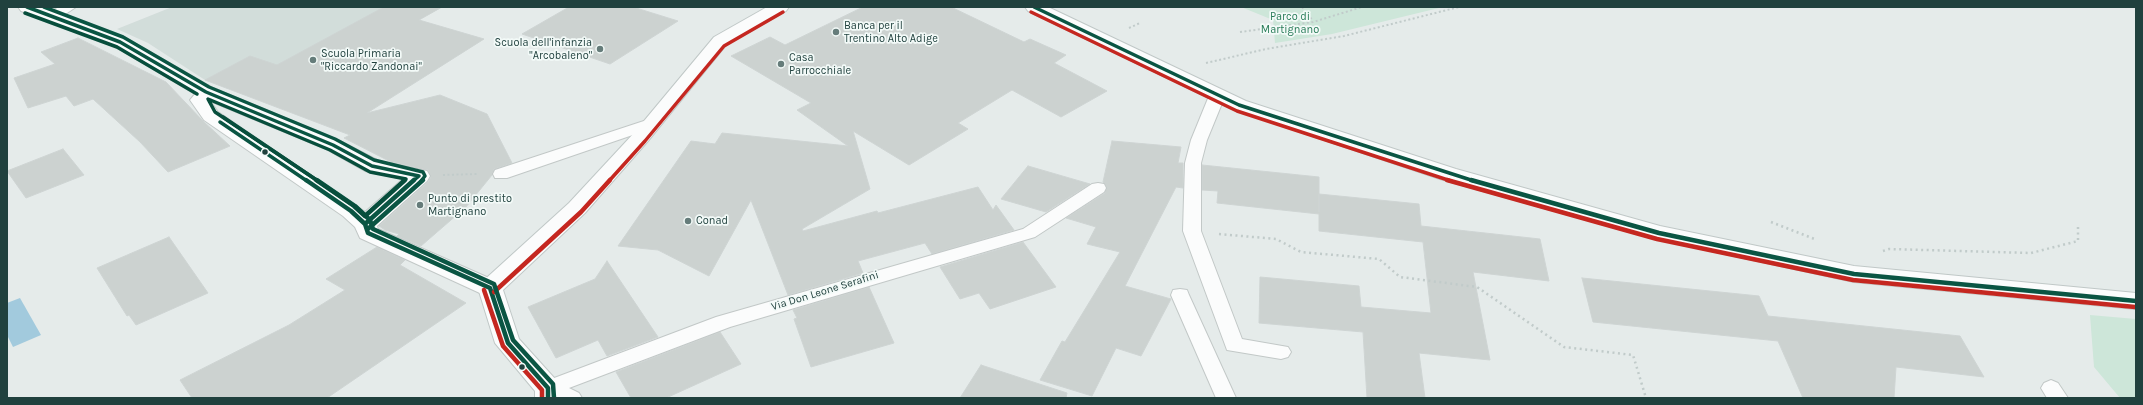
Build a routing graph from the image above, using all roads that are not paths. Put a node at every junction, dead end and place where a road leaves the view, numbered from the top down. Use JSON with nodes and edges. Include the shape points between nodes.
{"nodes":[{"id":1,"x":27,"y":7,"type":"edge"},
{"id":2,"x":69,"y":7,"type":"edge"},
{"id":3,"x":780,"y":7,"type":"edge"},
{"id":4,"x":1034,"y":7,"type":"edge"},
{"id":5,"x":54,"y":16,"type":"junction"},
{"id":6,"x":206,"y":92,"type":"junction"},
{"id":7,"x":1217,"y":96,"type":"junction"},
{"id":8,"x":653,"y":123,"type":"junction"},
{"id":9,"x":502,"y":174,"type":"road end"},
{"id":10,"x":1098,"y":188,"type":"dead end"},
{"id":11,"x":365,"y":224,"type":"junction"},
{"id":12,"x":490,"y":288,"type":"junction"},
{"id":13,"x":1180,"y":295,"type":"dead end"},
{"id":14,"x":2136,"y":301,"type":"edge"},
{"id":15,"x":1281,"y":352,"type":"dead end"},
{"id":16,"x":548,"y":393,"type":"edge"},
{"id":17,"x":572,"y":398,"type":"edge"},
{"id":18,"x":1226,"y":398,"type":"edge"}],
"edges":[{"from":1,"to":5,"type":"street"},
{"from":2,"to":5,"type":"lane"},
{"from":3,"to":8,"type":"street","via":[[720,42]]},
{"from":4,"to":7,"type":"street"},
{"from":5,"to":6,"type":"street","via":[[120,42]]},
{"from":6,"to":11,"type":"street","via":[[200,100],[211,116],[351,211]]},
{"from":6,"to":11,"type":"street","via":[[333,145],[372,166],[419,176]]},
{"from":7,"to":14,"type":"street","via":[[1448,174],[1659,233],[1854,274]]},
{"from":7,"to":15,"type":"lane","via":[[1199,140],[1193,163],[1192,231],[1234,345]]},
{"from":8,"to":9,"type":"lane"},
{"from":8,"to":12,"type":"street","via":[[576,208]]},
{"from":10,"to":16,"type":"lane","name":"Via Don Leone Serafini","via":[[1030,233],[723,322]]},
{"from":11,"to":12,"type":"street","via":[[368,233]]},
{"from":12,"to":16,"type":"street","via":[[508,344]]},
{"from":13,"to":18,"type":"lane"},
{"from":16,"to":17,"type":"lane"}]}
